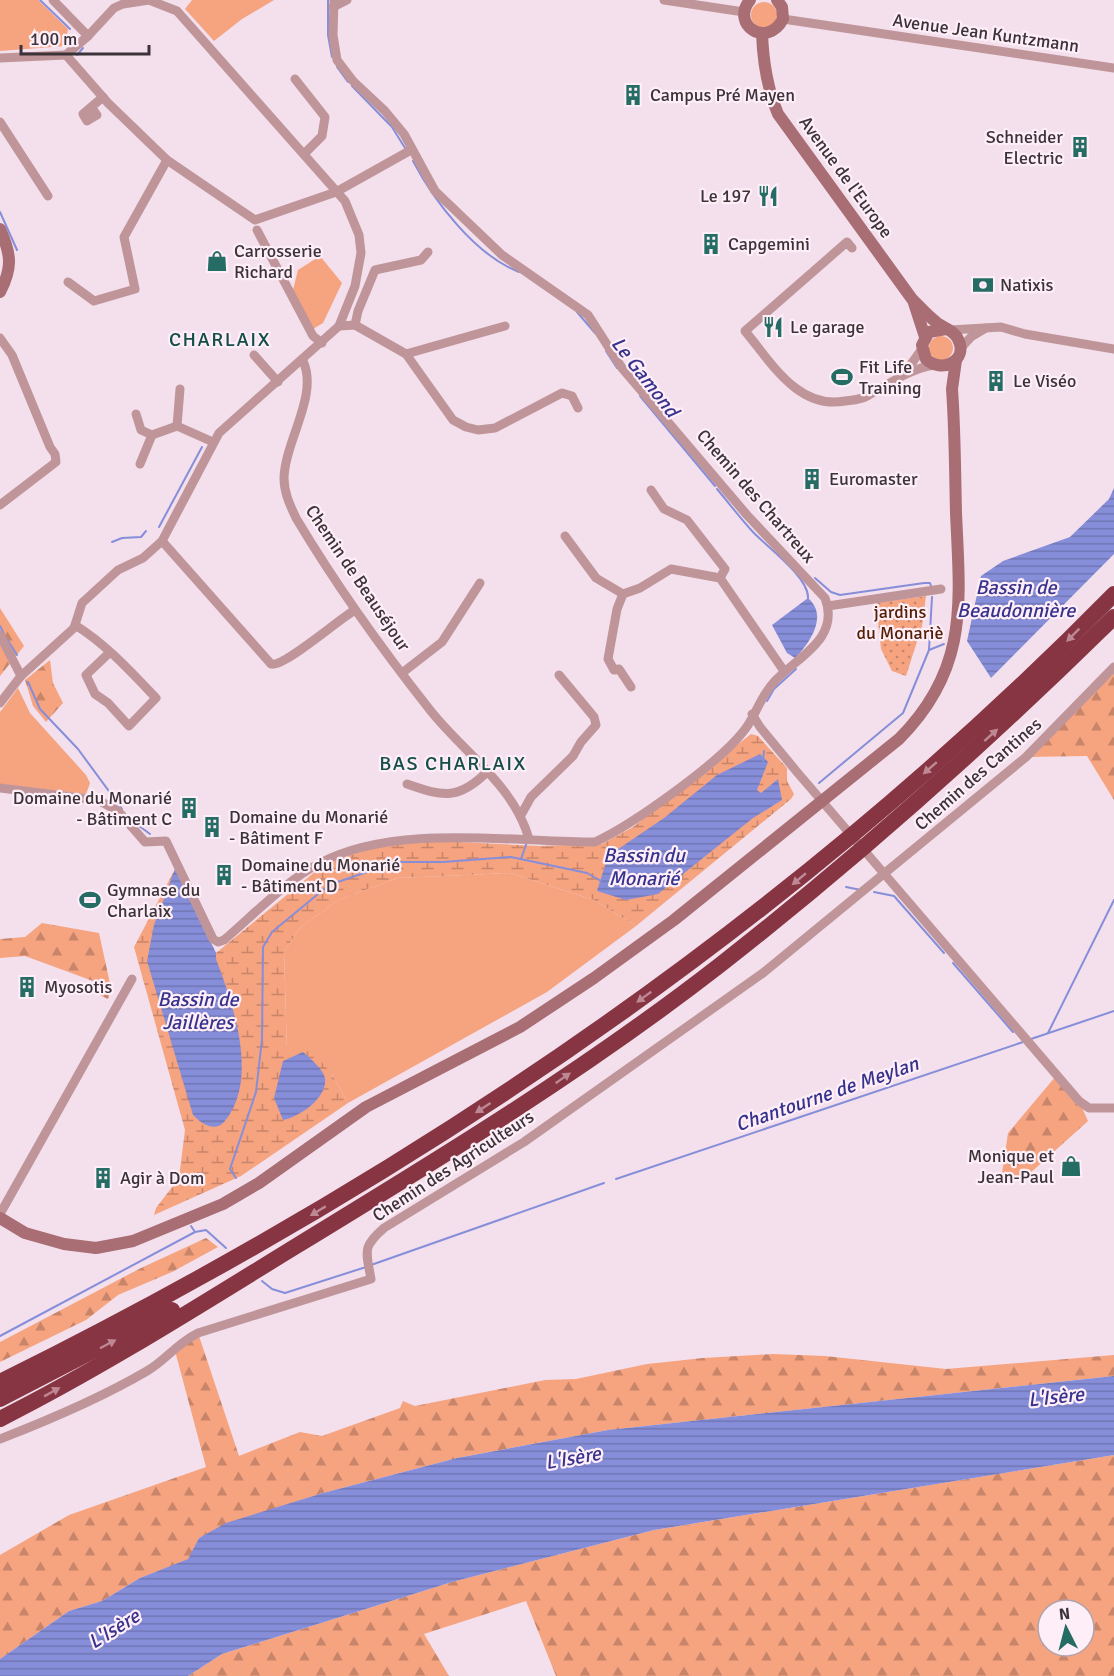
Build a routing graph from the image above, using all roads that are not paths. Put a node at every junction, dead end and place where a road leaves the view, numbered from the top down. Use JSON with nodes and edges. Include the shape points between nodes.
{"nodes":[{"id":1,"x":53,"y":0,"type":"edge"},
{"id":2,"x":346,"y":0,"type":"edge"},
{"id":3,"x":664,"y":0,"type":"edge"},
{"id":4,"x":750,"y":0,"type":"edge"},
{"id":5,"x":777,"y":0,"type":"edge"},
{"id":6,"x":122,"y":2,"type":"edge"},
{"id":7,"x":333,"y":3,"type":"edge"},
{"id":8,"x":744,"y":12,"type":"junction"},
{"id":9,"x":783,"y":19,"type":"junction"},
{"id":10,"x":762,"y":33,"type":"junction"},
{"id":11,"x":88,"y":36,"type":"junction"},
{"id":12,"x":66,"y":55,"type":"junction"},
{"id":13,"x":0,"y":58,"type":"edge"},
{"id":14,"x":1114,"y":68,"type":"edge"},
{"id":15,"x":295,"y":79,"type":"dead end"},
{"id":16,"x":103,"y":97,"type":"junction"},
{"id":17,"x":92,"y":108,"type":"dead end"},
{"id":18,"x":0,"y":122,"type":"edge"},
{"id":19,"x":411,"y":150,"type":"junction"},
{"id":20,"x":304,"y":154,"type":"junction"},
{"id":21,"x":167,"y":160,"type":"junction"},
{"id":22,"x":336,"y":192,"type":"junction"},
{"id":23,"x":48,"y":196,"type":"dead end"},
{"id":24,"x":0,"y":229,"type":"edge"},
{"id":25,"x":257,"y":230,"type":"dead end"},
{"id":26,"x":852,"y":248,"type":"dead end"},
{"id":27,"x":428,"y":252,"type":"dead end"},
{"id":28,"x":68,"y":282,"type":"dead end"},
{"id":29,"x":0,"y":292,"type":"edge"},
{"id":30,"x":912,"y":299,"type":"junction"},
{"id":31,"x":346,"y":307,"type":"junction"},
{"id":32,"x":358,"y":311,"type":"junction"},
{"id":33,"x":355,"y":325,"type":"junction"},
{"id":34,"x":339,"y":326,"type":"junction"},
{"id":35,"x":505,"y":326,"type":"dead end"},
{"id":36,"x":988,"y":326,"type":"junction"},
{"id":37,"x":948,"y":329,"type":"junction"},
{"id":38,"x":0,"y":338,"type":"edge"},
{"id":39,"x":322,"y":343,"type":"junction"},
{"id":40,"x":923,"y":343,"type":"junction"},
{"id":41,"x":1114,"y":349,"type":"edge"},
{"id":42,"x":406,"y":354,"type":"junction"},
{"id":43,"x":254,"y":355,"type":"dead end"},
{"id":44,"x":958,"y":355,"type":"junction"},
{"id":45,"x":303,"y":361,"type":"junction"},
{"id":46,"x":936,"y":366,"type":"junction"},
{"id":47,"x":903,"y":375,"type":"junction"},
{"id":48,"x":278,"y":382,"type":"junction"},
{"id":49,"x":180,"y":388,"type":"dead end"},
{"id":50,"x":952,"y":389,"type":"junction"},
{"id":51,"x":578,"y":408,"type":"dead end"},
{"id":52,"x":136,"y":414,"type":"dead end"},
{"id":53,"x":177,"y":426,"type":"junction"},
{"id":54,"x":152,"y":435,"type":"junction"},
{"id":55,"x":213,"y":442,"type":"junction"},
{"id":56,"x":140,"y":464,"type":"dead end"},
{"id":57,"x":651,"y":490,"type":"dead end"},
{"id":58,"x":0,"y":505,"type":"edge"},
{"id":59,"x":565,"y":537,"type":"dead end"},
{"id":60,"x":162,"y":541,"type":"junction"},
{"id":61,"x":720,"y":578,"type":"junction"},
{"id":62,"x":480,"y":583,"type":"dead end"},
{"id":63,"x":941,"y":589,"type":"dead end"},
{"id":64,"x":623,"y":594,"type":"junction"},
{"id":65,"x":1114,"y":594,"type":"edge"},
{"id":66,"x":828,"y":606,"type":"junction"},
{"id":67,"x":355,"y":610,"type":"junction"},
{"id":68,"x":1114,"y":617,"type":"edge"},
{"id":69,"x":75,"y":626,"type":"junction"},
{"id":70,"x":0,"y":635,"type":"edge"},
{"id":71,"x":109,"y":652,"type":"junction"},
{"id":72,"x":1114,"y":667,"type":"edge"},
{"id":73,"x":784,"y":671,"type":"junction"},
{"id":74,"x":402,"y":673,"type":"junction"},
{"id":75,"x":559,"y":675,"type":"dead end"},
{"id":76,"x":21,"y":676,"type":"junction"},
{"id":77,"x":631,"y":687,"type":"dead end"},
{"id":78,"x":0,"y":703,"type":"edge"},
{"id":79,"x":752,"y":714,"type":"junction"},
{"id":80,"x":488,"y":771,"type":"junction"},
{"id":81,"x":407,"y":784,"type":"dead end"},
{"id":82,"x":0,"y":788,"type":"edge"},
{"id":83,"x":521,"y":815,"type":"junction"},
{"id":84,"x":529,"y":839,"type":"junction"},
{"id":85,"x":884,"y":875,"type":"junction"},
{"id":86,"x":132,"y":980,"type":"dead end"},
{"id":87,"x":1114,"y":1108,"type":"edge"},
{"id":88,"x":444,"y":1156,"type":"junction"},
{"id":89,"x":0,"y":1213,"type":"edge"},
{"id":90,"x":0,"y":1382,"type":"edge"},
{"id":91,"x":0,"y":1399,"type":"edge"},
{"id":92,"x":0,"y":1419,"type":"edge"},
{"id":93,"x":0,"y":1438,"type":"edge"}],
"edges":[{"from":1,"to":11,"type":"street"},
{"from":2,"to":7,"type":"street"},
{"from":3,"to":8,"type":"street"},
{"from":4,"to":8,"type":"main road"},
{"from":5,"to":9,"type":"main road"},
{"from":6,"to":11,"type":"street"},
{"from":6,"to":20,"type":"street","via":[[149,0],[177,10]]},
{"from":7,"to":19,"type":"street","name":"Chemin des Chartreux","via":[[337,60],[398,126]]},
{"from":8,"to":10,"type":"main road","via":[[748,26]]},
{"from":9,"to":10,"type":"main road","via":[[774,30]]},
{"from":9,"to":14,"type":"street","name":"Avenue Jean Kuntzmann"},
{"from":10,"to":30,"type":"main road","name":"Avenue de l'Europe","via":[[765,72],[778,114]]},
{"from":11,"to":12,"type":"street"},
{"from":12,"to":13,"type":"street"},
{"from":12,"to":16,"type":"street"},
{"from":15,"to":20,"type":"street","via":[[325,117],[322,136]]},
{"from":16,"to":17,"type":"street"},
{"from":16,"to":21,"type":"street"},
{"from":18,"to":23,"type":"street"},
{"from":19,"to":22,"type":"street"},
{"from":19,"to":66,"type":"street","name":"Chemin des Chartreux","via":[[435,192],[471,228],[502,255],[588,315],[622,368]]},
{"from":20,"to":22,"type":"street"},
{"from":21,"to":22,"type":"street","via":[[255,220]]},
{"from":21,"to":28,"type":"street","via":[[124,237],[135,289],[94,301]]},
{"from":22,"to":31,"type":"street","via":[[355,221],[361,253]]},
{"from":24,"to":29,"type":"main road","via":[[10,259],[9,274]]},
{"from":25,"to":39,"type":"street","via":[[313,336]]},
{"from":26,"to":47,"type":"street","via":[[847,242],[745,331],[792,386],[820,401],[864,398]]},
{"from":27,"to":32,"type":"street","via":[[421,260],[375,270]]},
{"from":30,"to":37,"type":"main road","name":"Avenue de l'Europe"},
{"from":30,"to":40,"type":"main road","name":"Avenue de l'Europe"},
{"from":31,"to":32,"type":"street"},
{"from":31,"to":34,"type":"street"},
{"from":32,"to":33,"type":"street"},
{"from":33,"to":34,"type":"street"},
{"from":33,"to":42,"type":"street"},
{"from":34,"to":39,"type":"street"},
{"from":35,"to":42,"type":"street"},
{"from":36,"to":37,"type":"street"},
{"from":36,"to":41,"type":"street"},
{"from":36,"to":44,"type":"street","via":[[971,337]]},
{"from":37,"to":40,"type":"main road","via":[[934,329]]},
{"from":37,"to":44,"type":"main road","name":"Avenue de l'Europe","via":[[957,336]]},
{"from":38,"to":58,"type":"street","via":[[12,355],[56,462]]},
{"from":39,"to":45,"type":"street"},
{"from":40,"to":46,"type":"main road","name":"Avenue de l'Europe","via":[[926,359]]},
{"from":40,"to":47,"type":"street"},
{"from":42,"to":51,"type":"street","via":[[453,420],[466,427],[495,428],[561,393],[572,396]]},
{"from":43,"to":48,"type":"street"},
{"from":44,"to":46,"type":"main road","via":[[947,366]]},
{"from":44,"to":50,"type":"main road"},
{"from":45,"to":48,"type":"street"},
{"from":45,"to":67,"type":"street","name":"Chemin de Beauséjour","via":[[309,386],[286,466],[287,497],[309,540]]},
{"from":46,"to":47,"type":"street"},
{"from":46,"to":50,"type":"main road","name":"Avenue de l'Europe"},
{"from":48,"to":55,"type":"street"},
{"from":49,"to":53,"type":"street"},
{"from":50,"to":89,"type":"main road","via":[[959,612],[953,652],[933,698],[900,739],[674,920],[537,1017],[366,1107],[243,1192],[199,1215],[121,1244],[64,1244],[34,1234]]},
{"from":52,"to":54,"type":"street","via":[[141,430]]},
{"from":53,"to":54,"type":"street"},
{"from":53,"to":55,"type":"street"},
{"from":54,"to":56,"type":"street"},
{"from":55,"to":60,"type":"street"},
{"from":57,"to":61,"type":"street","via":[[664,509],[687,520],[725,569]]},
{"from":59,"to":64,"type":"street","via":[[596,578]]},
{"from":60,"to":67,"type":"street","via":[[271,664],[282,663]]},
{"from":60,"to":69,"type":"street","via":[[143,558],[118,570],[82,603]]},
{"from":61,"to":64,"type":"street","via":[[671,569]]},
{"from":61,"to":73,"type":"street"},
{"from":62,"to":74,"type":"street","name":"Chemin de Beauséjour","via":[[442,642]]},
{"from":63,"to":66,"type":"street"},
{"from":64,"to":77,"type":"street","via":[[608,659]]},
{"from":65,"to":90,"type":"highway","one_way":true,"via":[[994,710],[858,830],[663,984],[458,1125],[229,1262]]},
{"from":66,"to":73,"type":"street","via":[[817,645]]},
{"from":67,"to":74,"type":"street","name":"Chemin de Beauséjour"},
{"from":88,"to":68,"type":"highway","one_way":true,"via":[[535,1097],[720,965],[863,848],[1004,723]]},
{"from":69,"to":71,"type":"street"},
{"from":69,"to":76,"type":"street"},
{"from":70,"to":76,"type":"street"},
{"from":71,"to":71,"type":"street","via":[[156,698],[129,726],[95,694],[86,675]]},
{"from":72,"to":85,"type":"street","name":"Chemin des Cantines","via":[[1026,757]]},
{"from":73,"to":79,"type":"street"},
{"from":74,"to":80,"type":"street","name":"Chemin de Beauséjour","via":[[431,712]]},
{"from":75,"to":83,"type":"street","via":[[594,717],[596,725],[573,756],[531,797]]},
{"from":76,"to":78,"type":"street"},
{"from":79,"to":84,"type":"street","via":[[748,725],[729,746],[621,830],[595,842]]},
{"from":79,"to":85,"type":"street"},
{"from":80,"to":81,"type":"street","via":[[460,793],[429,792]]},
{"from":80,"to":83,"type":"street","name":"Chemin de Beauséjour"},
{"from":82,"to":84,"type":"street","via":[[108,804],[145,842],[166,841],[213,939],[218,942],[318,864],[339,855],[412,838]]},
{"from":83,"to":84,"type":"street","name":"Chemin de Beauséjour"},
{"from":85,"to":87,"type":"street","via":[[1079,1101],[1089,1108]]},
{"from":85,"to":93,"type":"street","name":"Chemin des Agriculteurs","via":[[763,973],[673,1039],[524,1142],[384,1228],[366,1248],[371,1279],[198,1333],[174,1347],[147,1371]]},
{"from":86,"to":89,"type":"street"},
{"from":91,"to":88,"type":"highway","one_way":true,"via":[[169,1311]]},
{"from":92,"to":88,"type":"highway","one_way":true,"via":[[111,1358]]}]}
